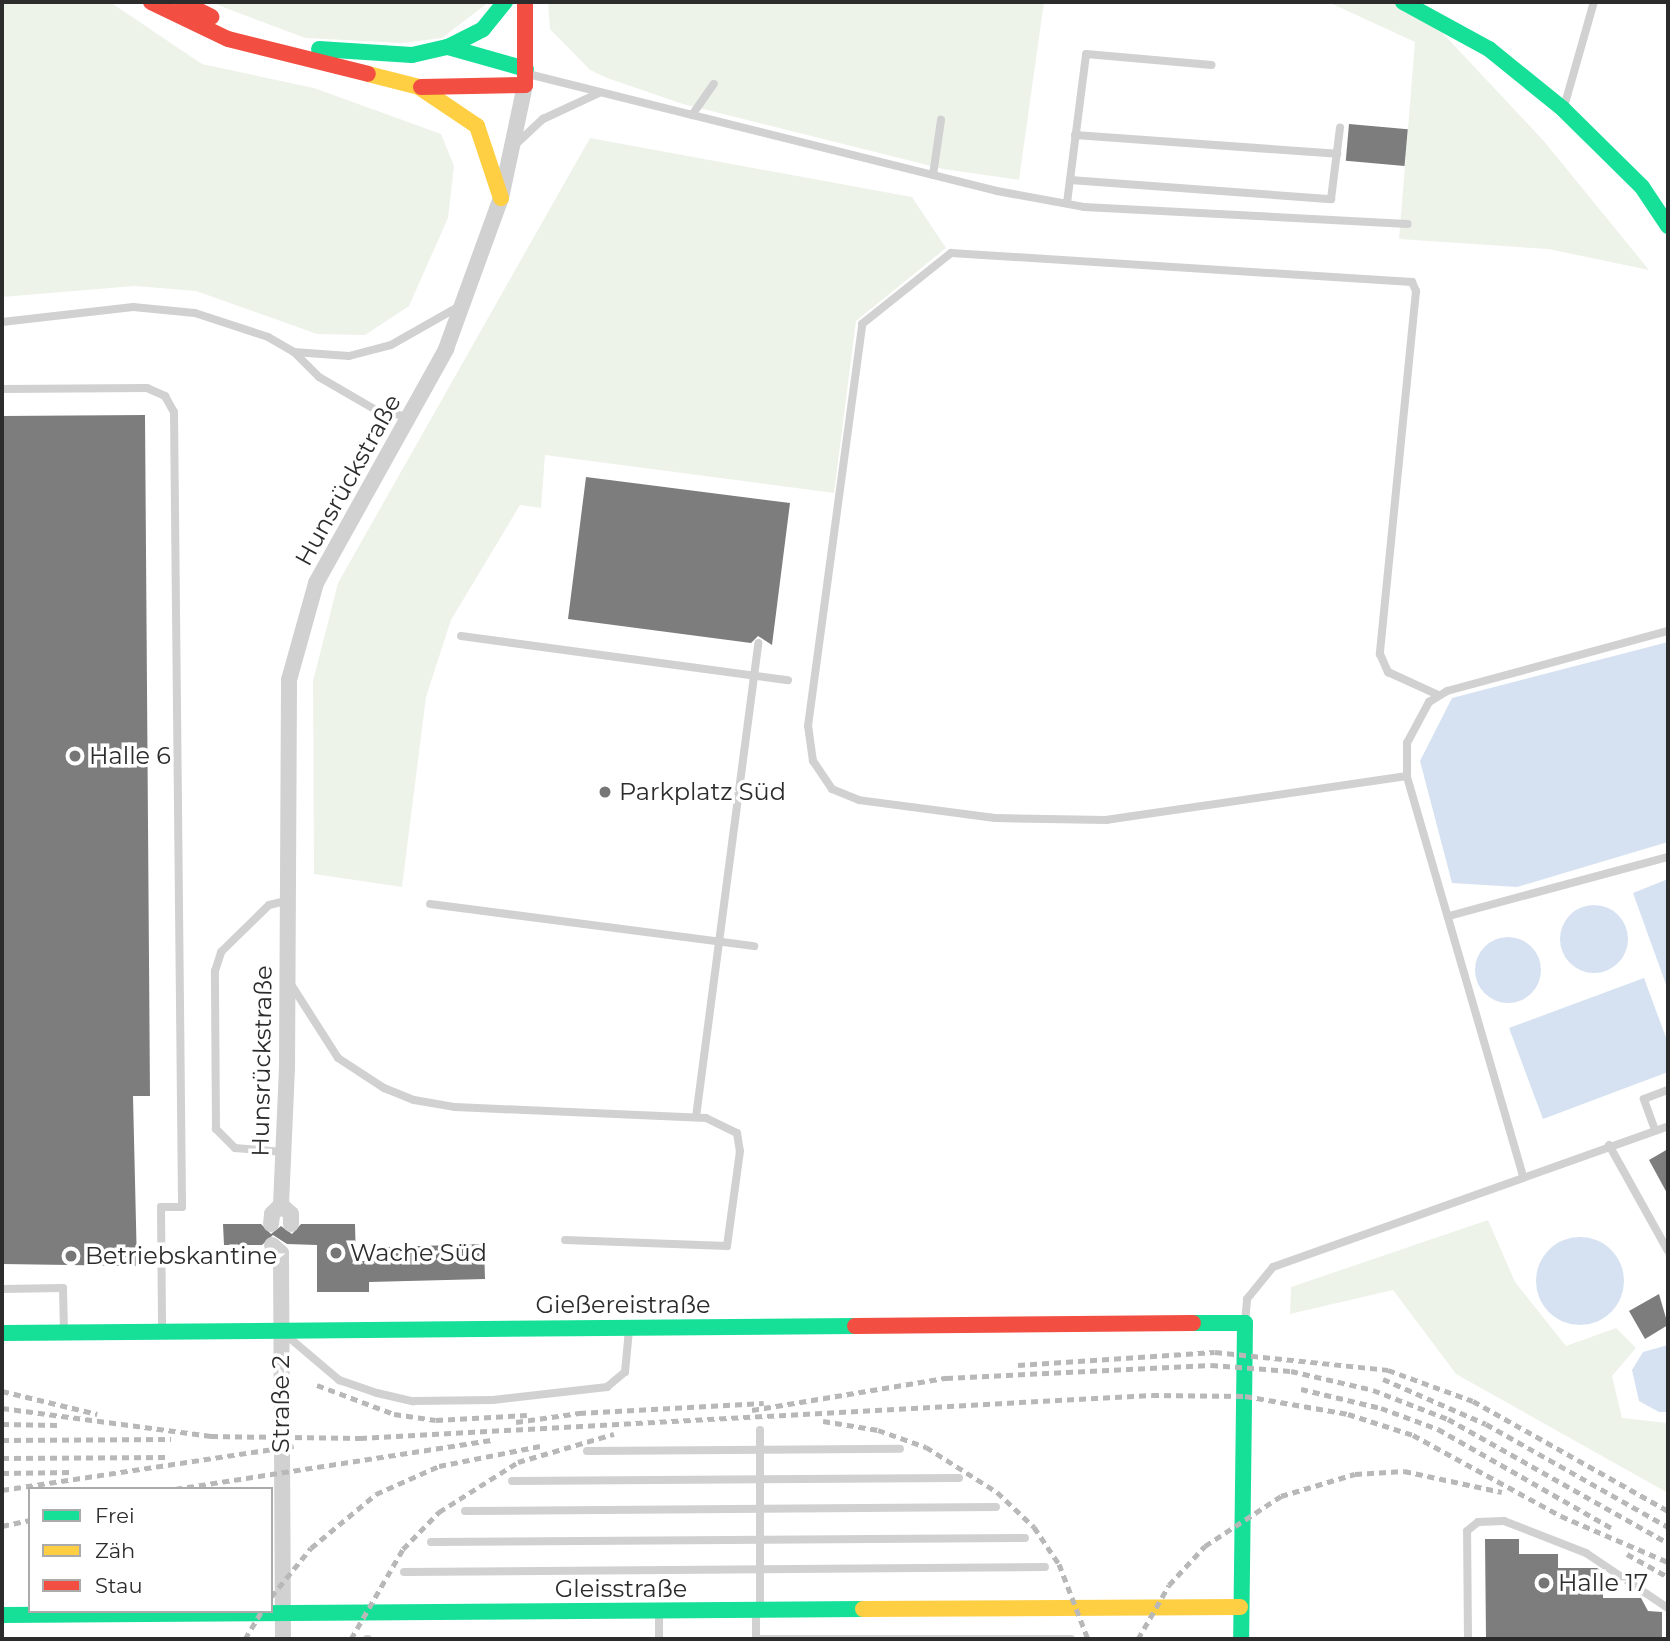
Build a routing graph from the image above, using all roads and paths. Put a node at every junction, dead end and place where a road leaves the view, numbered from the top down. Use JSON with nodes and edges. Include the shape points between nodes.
{"nodes":[{"id":1,"x":151,"y":2,"type":"edge"},
{"id":2,"x":182,"y":2,"type":"edge"},
{"id":3,"x":505,"y":2,"type":"edge"},
{"id":4,"x":525,"y":2,"type":"edge"},
{"id":5,"x":1403,"y":2,"type":"edge"},
{"id":6,"x":1594,"y":2,"type":"edge"},
{"id":7,"x":448,"y":47,"type":"junction"},
{"id":8,"x":1212,"y":65,"type":"dead end"},
{"id":9,"x":526,"y":76,"type":"junction"},
{"id":10,"x":714,"y":84,"type":"dead end"},
{"id":11,"x":419,"y":86,"type":"junction"},
{"id":12,"x":600,"y":93,"type":"junction"},
{"id":13,"x":1563,"y":108,"type":"junction"},
{"id":14,"x":692,"y":115,"type":"junction"},
{"id":15,"x":941,"y":120,"type":"dead end"},
{"id":16,"x":1340,"y":128,"type":"dead end"},
{"id":17,"x":1075,"y":135,"type":"junction"},
{"id":18,"x":516,"y":144,"type":"junction"},
{"id":19,"x":1337,"y":154,"type":"junction"},
{"id":20,"x":933,"y":175,"type":"junction"},
{"id":21,"x":1070,"y":180,"type":"junction"},
{"id":22,"x":501,"y":198,"type":"junction"},
{"id":23,"x":1067,"y":203,"type":"junction"},
{"id":24,"x":1408,"y":225,"type":"dead end"},
{"id":25,"x":1668,"y":226,"type":"edge"},
{"id":26,"x":458,"y":306,"type":"junction"},
{"id":27,"x":2,"y":322,"type":"edge"},
{"id":28,"x":294,"y":352,"type":"junction"},
{"id":29,"x":2,"y":389,"type":"edge"},
{"id":30,"x":411,"y":417,"type":"junction"},
{"id":31,"x":1668,"y":631,"type":"edge"},
{"id":32,"x":461,"y":636,"type":"dead end"},
{"id":33,"x":758,"y":643,"type":"dead end"},
{"id":34,"x":753,"y":674,"type":"junction"},
{"id":35,"x":788,"y":680,"type":"dead end"},
{"id":36,"x":1438,"y":695,"type":"junction"},
{"id":37,"x":1407,"y":776,"type":"junction"},
{"id":38,"x":1668,"y":857,"type":"edge"},
{"id":39,"x":287,"y":901,"type":"junction"},
{"id":40,"x":430,"y":904,"type":"dead end"},
{"id":41,"x":1449,"y":916,"type":"junction"},
{"id":42,"x":719,"y":941,"type":"junction"},
{"id":43,"x":754,"y":946,"type":"dead end"},
{"id":44,"x":287,"y":977,"type":"junction"},
{"id":45,"x":1668,"y":1090,"type":"edge"},
{"id":46,"x":696,"y":1117,"type":"junction"},
{"id":47,"x":1668,"y":1126,"type":"edge"},
{"id":48,"x":1655,"y":1130,"type":"junction"},
{"id":49,"x":1609,"y":1145,"type":"junction"},
{"id":50,"x":283,"y":1152,"type":"junction"},
{"id":51,"x":1523,"y":1177,"type":"junction"},
{"id":52,"x":281,"y":1205,"type":"junction"},
{"id":53,"x":271,"y":1224,"type":"dead end"},
{"id":54,"x":291,"y":1224,"type":"dead end"},
{"id":55,"x":565,"y":1240,"type":"dead end"},
{"id":56,"x":281,"y":1247,"type":"dead end"},
{"id":57,"x":1668,"y":1251,"type":"edge"},
{"id":58,"x":2,"y":1289,"type":"edge"},
{"id":59,"x":1245,"y":1323,"type":"junction"},
{"id":60,"x":629,"y":1328,"type":"junction"},
{"id":61,"x":281,"y":1331,"type":"junction"},
{"id":62,"x":64,"y":1332,"type":"junction"},
{"id":63,"x":162,"y":1332,"type":"junction"},
{"id":64,"x":2,"y":1333,"type":"edge"},
{"id":65,"x":760,"y":1430,"type":"dead end"},
{"id":66,"x":900,"y":1449,"type":"dead end"},
{"id":67,"x":760,"y":1450,"type":"junction"},
{"id":68,"x":587,"y":1451,"type":"dead end"},
{"id":69,"x":959,"y":1478,"type":"dead end"},
{"id":70,"x":760,"y":1479,"type":"junction"},
{"id":71,"x":512,"y":1481,"type":"dead end"},
{"id":72,"x":996,"y":1507,"type":"dead end"},
{"id":73,"x":760,"y":1509,"type":"junction"},
{"id":74,"x":465,"y":1511,"type":"dead end"},
{"id":75,"x":1024,"y":1538,"type":"dead end"},
{"id":76,"x":760,"y":1540,"type":"junction"},
{"id":77,"x":431,"y":1542,"type":"dead end"},
{"id":78,"x":1045,"y":1567,"type":"dead end"},
{"id":79,"x":760,"y":1569,"type":"junction"},
{"id":80,"x":404,"y":1572,"type":"dead end"},
{"id":81,"x":1240,"y":1607,"type":"junction"},
{"id":82,"x":1668,"y":1608,"type":"edge"},
{"id":83,"x":758,"y":1610,"type":"junction"},
{"id":84,"x":659,"y":1612,"type":"junction"},
{"id":85,"x":283,"y":1614,"type":"junction"},
{"id":86,"x":2,"y":1615,"type":"edge"},
{"id":87,"x":930,"y":1638,"type":"edge"},
{"id":88,"x":1013,"y":1638,"type":"edge"},
{"id":89,"x":283,"y":1639,"type":"edge"},
{"id":90,"x":659,"y":1639,"type":"edge"},
{"id":91,"x":756,"y":1639,"type":"edge"},
{"id":92,"x":826,"y":1639,"type":"edge"},
{"id":93,"x":1071,"y":1639,"type":"edge"},
{"id":94,"x":1241,"y":1639,"type":"edge"},
{"id":95,"x":1468,"y":1639,"type":"edge"}],
"edges":[{"from":1,"to":11,"type":"street","via":[[228,39]]},
{"from":2,"to":7,"type":"street","via":[[232,26],[331,52],[412,54]]},
{"from":3,"to":7,"type":"street","via":[[483,29]]},
{"from":4,"to":9,"type":"street","name":"Hunsrückstraße"},
{"from":5,"to":13,"type":"street","via":[[1489,49]]},
{"from":6,"to":13,"type":"lane"},
{"from":7,"to":9,"type":"street"},
{"from":8,"to":17,"type":"lane","via":[[1086,54]]},
{"from":9,"to":11,"type":"street"},
{"from":9,"to":12,"type":"lane"},
{"from":9,"to":18,"type":"street","name":"Hunsrückstraße"},
{"from":10,"to":14,"type":"lane"},
{"from":11,"to":22,"type":"street","via":[[477,126]]},
{"from":12,"to":14,"type":"lane"},
{"from":12,"to":18,"type":"lane","via":[[543,119]]},
{"from":13,"to":25,"type":"street","via":[[1642,187]]},
{"from":14,"to":20,"type":"lane"},
{"from":15,"to":20,"type":"lane"},
{"from":16,"to":19,"type":"lane"},
{"from":17,"to":19,"type":"lane"},
{"from":17,"to":21,"type":"lane"},
{"from":18,"to":22,"type":"street","name":"Hunsrückstraße"},
{"from":19,"to":21,"type":"lane","via":[[1331,199]]},
{"from":20,"to":23,"type":"lane"},
{"from":21,"to":23,"type":"lane"},
{"from":22,"to":26,"type":"street","name":"Hunsrückstraße"},
{"from":23,"to":24,"type":"lane"},
{"from":26,"to":28,"type":"lane","via":[[374,350],[349,356]]},
{"from":26,"to":30,"type":"street","name":"Hunsrückstraße","via":[[446,349]]},
{"from":27,"to":28,"type":"lane","via":[[133,307],[237,324]]},
{"from":28,"to":30,"type":"lane","via":[[318,377],[376,410]]},
{"from":29,"to":63,"type":"lane","via":[[148,388],[165,396],[174,412],[182,1207],[161,1207]]},
{"from":30,"to":39,"type":"street","name":"Hunsrückstraße","via":[[316,583],[289,680]]},
{"from":31,"to":36,"type":"lane"},
{"from":32,"to":34,"type":"lane"},
{"from":33,"to":34,"type":"lane"},
{"from":34,"to":35,"type":"lane"},
{"from":34,"to":42,"type":"lane"},
{"from":36,"to":37,"type":"lane","via":[[1408,743]]},
{"from":36,"to":37,"type":"lane","via":[[1388,672],[1380,654],[1416,291],[1412,282],[951,253],[862,324],[808,726],[813,761],[832,789],[859,800],[995,818],[1107,820]]},
{"from":37,"to":41,"type":"lane"},
{"from":38,"to":41,"type":"lane"},
{"from":39,"to":44,"type":"street","name":"Hunsrückstraße"},
{"from":39,"to":50,"type":"lane","via":[[269,905],[221,952],[215,971],[216,1129],[235,1148]]},
{"from":40,"to":42,"type":"lane"},
{"from":41,"to":51,"type":"lane"},
{"from":42,"to":43,"type":"lane"},
{"from":42,"to":46,"type":"lane"},
{"from":44,"to":46,"type":"lane","via":[[320,1037],[338,1058],[384,1088],[414,1100],[455,1107]]},
{"from":44,"to":50,"type":"street","name":"Hunsrückstraße"},
{"from":45,"to":48,"type":"lane","via":[[1644,1099]]},
{"from":46,"to":55,"type":"lane","via":[[723,1123],[737,1133],[739,1163],[727,1246]]},
{"from":47,"to":48,"type":"lane"},
{"from":48,"to":49,"type":"lane"},
{"from":49,"to":51,"type":"lane"},
{"from":49,"to":57,"type":"lane"},
{"from":50,"to":52,"type":"street","name":"Hunsrückstraße"},
{"from":51,"to":59,"type":"lane","via":[[1273,1267],[1247,1299]]},
{"from":52,"to":53,"type":"street","via":[[272,1214]]},
{"from":52,"to":54,"type":"street","via":[[291,1214]]},
{"from":56,"to":61,"type":"street","name":"Straße 2"},
{"from":58,"to":62,"type":"lane","via":[[63,1288]]},
{"from":59,"to":60,"type":"street","name":"Gießereistraße"},
{"from":59,"to":81,"type":"street","via":[[1246,1515]]},
{"from":60,"to":61,"type":"street","name":"Gießereistraße"},
{"from":60,"to":61,"type":"lane","via":[[625,1371],[607,1387],[493,1400],[413,1401],[339,1380],[308,1359]]},
{"from":61,"to":63,"type":"street","name":"Gießereistraße"},
{"from":61,"to":85,"type":"street","name":"Straße 2"},
{"from":62,"to":63,"type":"street","name":"Gießereistraße"},
{"from":62,"to":64,"type":"street","name":"Gießereistraße"},
{"from":65,"to":67,"type":"lane"},
{"from":66,"to":67,"type":"lane"},
{"from":67,"to":68,"type":"lane"},
{"from":67,"to":70,"type":"lane"},
{"from":69,"to":70,"type":"lane"},
{"from":70,"to":71,"type":"lane"},
{"from":70,"to":73,"type":"lane"},
{"from":72,"to":73,"type":"lane"},
{"from":73,"to":74,"type":"lane"},
{"from":73,"to":76,"type":"lane"},
{"from":75,"to":76,"type":"lane"},
{"from":76,"to":77,"type":"lane"},
{"from":76,"to":79,"type":"lane"},
{"from":78,"to":79,"type":"lane"},
{"from":79,"to":80,"type":"lane"},
{"from":79,"to":83,"type":"lane"},
{"from":81,"to":83,"type":"street","name":"Gleisstraße"},
{"from":81,"to":94,"type":"street"},
{"from":82,"to":95,"type":"lane","via":[[1586,1553],[1504,1521],[1478,1522],[1466,1536]]},
{"from":83,"to":84,"type":"street","name":"Gleisstraße"},
{"from":83,"to":91,"type":"lane"},
{"from":84,"to":85,"type":"street","name":"Gleisstraße"},
{"from":84,"to":90,"type":"lane"},
{"from":85,"to":86,"type":"street","name":"Gleisstraße"},
{"from":85,"to":89,"type":"street","name":"Straße 2"},
{"from":87,"to":88,"type":"lane"},
{"from":87,"to":92,"type":"lane"},
{"from":88,"to":93,"type":"lane"},
{"from":91,"to":92,"type":"lane"}]}
